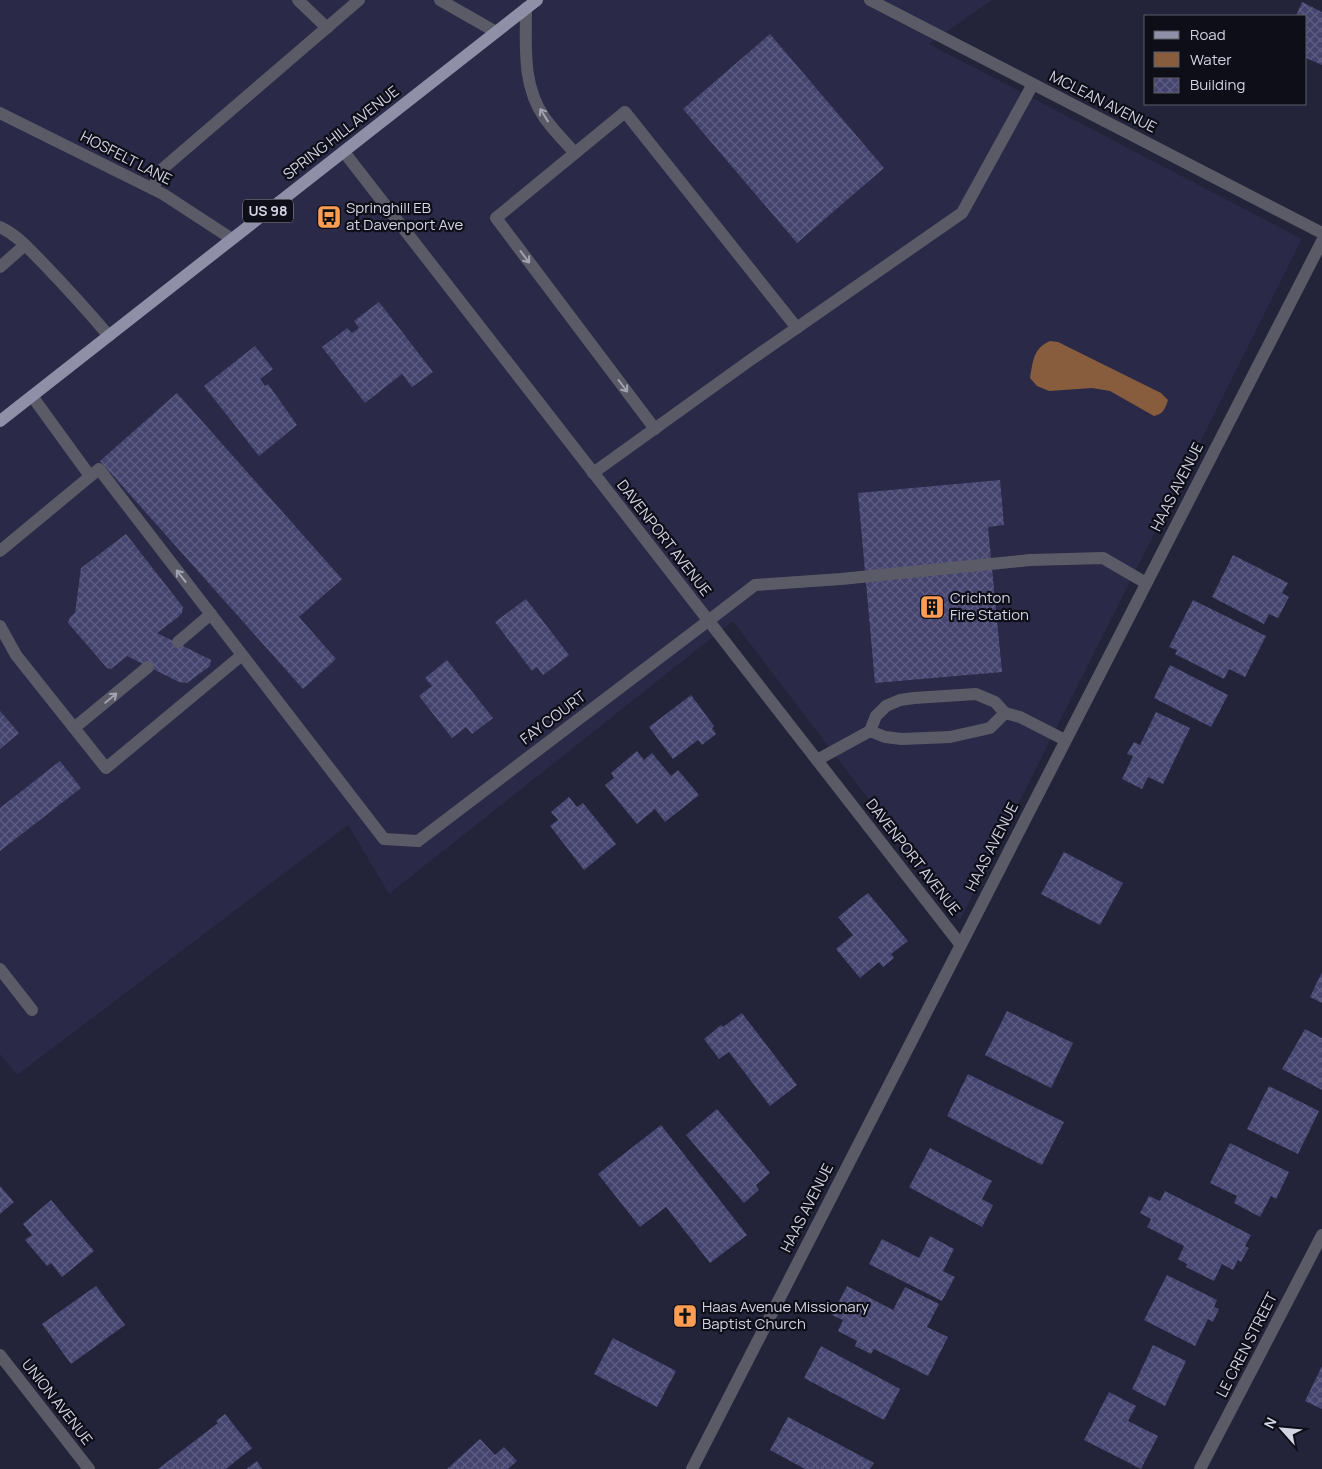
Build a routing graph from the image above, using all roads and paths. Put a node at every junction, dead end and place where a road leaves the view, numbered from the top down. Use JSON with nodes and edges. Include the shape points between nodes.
{"nodes":[{"id":1,"x":298,"y":0,"type":"edge"},
{"id":2,"x":360,"y":0,"type":"edge"},
{"id":3,"x":440,"y":0,"type":"edge"},
{"id":4,"x":870,"y":0,"type":"edge"},
{"id":5,"x":532,"y":4,"type":"edge"},
{"id":6,"x":327,"y":28,"type":"junction"},
{"id":7,"x":496,"y":32,"type":"junction"},
{"id":8,"x":1033,"y":84,"type":"junction"},
{"id":9,"x":0,"y":113,"type":"edge"},
{"id":10,"x":344,"y":152,"type":"junction"},
{"id":11,"x":575,"y":152,"type":"junction"},
{"id":12,"x":153,"y":189,"type":"junction"},
{"id":13,"x":0,"y":227,"type":"edge"},
{"id":14,"x":1322,"y":233,"type":"edge"},
{"id":15,"x":232,"y":239,"type":"junction"},
{"id":16,"x":1322,"y":240,"type":"edge"},
{"id":17,"x":25,"y":245,"type":"junction"},
{"id":18,"x":0,"y":267,"type":"edge"},
{"id":19,"x":797,"y":328,"type":"junction"},
{"id":20,"x":109,"y":336,"type":"junction"},
{"id":21,"x":32,"y":396,"type":"junction"},
{"id":22,"x":0,"y":421,"type":"edge"},
{"id":23,"x":655,"y":429,"type":"junction"},
{"id":24,"x":593,"y":473,"type":"junction"},
{"id":25,"x":90,"y":476,"type":"junction"},
{"id":26,"x":0,"y":551,"type":"edge"},
{"id":27,"x":1146,"y":583,"type":"junction"},
{"id":28,"x":211,"y":614,"type":"junction"},
{"id":29,"x":708,"y":621,"type":"junction"},
{"id":30,"x":0,"y":626,"type":"edge"},
{"id":31,"x":178,"y":642,"type":"dead end"},
{"id":32,"x":242,"y":655,"type":"junction"},
{"id":33,"x":148,"y":667,"type":"dead end"},
{"id":34,"x":1005,"y":713,"type":"junction"},
{"id":35,"x":74,"y":728,"type":"junction"},
{"id":36,"x":870,"y":731,"type":"junction"},
{"id":37,"x":1065,"y":740,"type":"junction"},
{"id":38,"x":817,"y":760,"type":"junction"},
{"id":39,"x":960,"y":944,"type":"junction"},
{"id":40,"x":0,"y":969,"type":"edge"},
{"id":41,"x":32,"y":1010,"type":"dead end"},
{"id":42,"x":1322,"y":1235,"type":"edge"},
{"id":43,"x":0,"y":1355,"type":"edge"},
{"id":44,"x":89,"y":1469,"type":"edge"},
{"id":45,"x":692,"y":1469,"type":"edge"},
{"id":46,"x":1200,"y":1469,"type":"edge"}],
"edges":[{"from":1,"to":6,"type":"street"},
{"from":2,"to":6,"type":"street"},
{"from":3,"to":7,"type":"street"},
{"from":4,"to":8,"type":"street","name":"MCLEAN AVENUE"},
{"from":5,"to":7,"type":"main road","name":"SPRING HILL AVENUE","number":"US 98"},
{"from":11,"to":5,"type":"street","one_way":true,"via":[[544,117],[532,94],[526,68]]},
{"from":6,"to":12,"type":"street","via":[[160,171]]},
{"from":7,"to":10,"type":"main road","name":"SPRING HILL AVENUE","number":"US 98"},
{"from":8,"to":14,"type":"street","name":"MCLEAN AVENUE"},
{"from":8,"to":19,"type":"street","via":[[962,213]]},
{"from":9,"to":12,"type":"street","name":"HOSFELT LANE"},
{"from":10,"to":15,"type":"main road","name":"SPRING HILL AVENUE","number":"US 98"},
{"from":10,"to":24,"type":"street","name":"DAVENPORT AVENUE"},
{"from":11,"to":19,"type":"street","via":[[625,112]]},
{"from":11,"to":23,"type":"street","one_way":true,"via":[[496,218]]},
{"from":12,"to":15,"type":"street","name":"HOSFELT LANE"},
{"from":13,"to":17,"type":"street","via":[[13,233]]},
{"from":15,"to":20,"type":"main road","name":"SPRING HILL AVENUE","number":"US 98"},
{"from":16,"to":27,"type":"street","name":"HAAS AVENUE"},
{"from":17,"to":18,"type":"street"},
{"from":17,"to":20,"type":"street","via":[[72,292]]},
{"from":19,"to":23,"type":"street"},
{"from":20,"to":21,"type":"main road","name":"SPRING HILL AVENUE","number":"US 98"},
{"from":21,"to":22,"type":"main road","name":"SPRING HILL AVENUE","number":"US 98"},
{"from":21,"to":25,"type":"street"},
{"from":23,"to":24,"type":"street"},
{"from":24,"to":29,"type":"street","name":"DAVENPORT AVENUE"},
{"from":25,"to":26,"type":"street"},
{"from":28,"to":25,"type":"street","one_way":true,"via":[[99,469]]},
{"from":27,"to":29,"type":"street","name":"FAY COURT","via":[[1103,558],[1030,560],[755,585]]},
{"from":27,"to":37,"type":"street","name":"HAAS AVENUE"},
{"from":28,"to":31,"type":"street"},
{"from":28,"to":32,"type":"street"},
{"from":29,"to":32,"type":"street","name":"FAY COURT","via":[[418,841],[384,839]]},
{"from":29,"to":38,"type":"street","name":"DAVENPORT AVENUE"},
{"from":30,"to":35,"type":"street","via":[[16,655]]},
{"from":32,"to":35,"type":"street","via":[[106,768]]},
{"from":35,"to":33,"type":"street","one_way":true},
{"from":34,"to":36,"type":"street","via":[[990,728],[950,737],[902,739]]},
{"from":34,"to":36,"type":"street","via":[[995,702],[976,694],[914,698],[886,706],[876,716]]},
{"from":34,"to":37,"type":"street","via":[[1020,717]]},
{"from":36,"to":38,"type":"street"},
{"from":37,"to":39,"type":"street","name":"HAAS AVENUE"},
{"from":38,"to":39,"type":"street","name":"DAVENPORT AVENUE"},
{"from":39,"to":45,"type":"street","name":"HAAS AVENUE"},
{"from":40,"to":41,"type":"street"},
{"from":42,"to":46,"type":"street","name":"LE CREN STREET"},
{"from":43,"to":44,"type":"street","name":"UNION AVENUE"}]}
